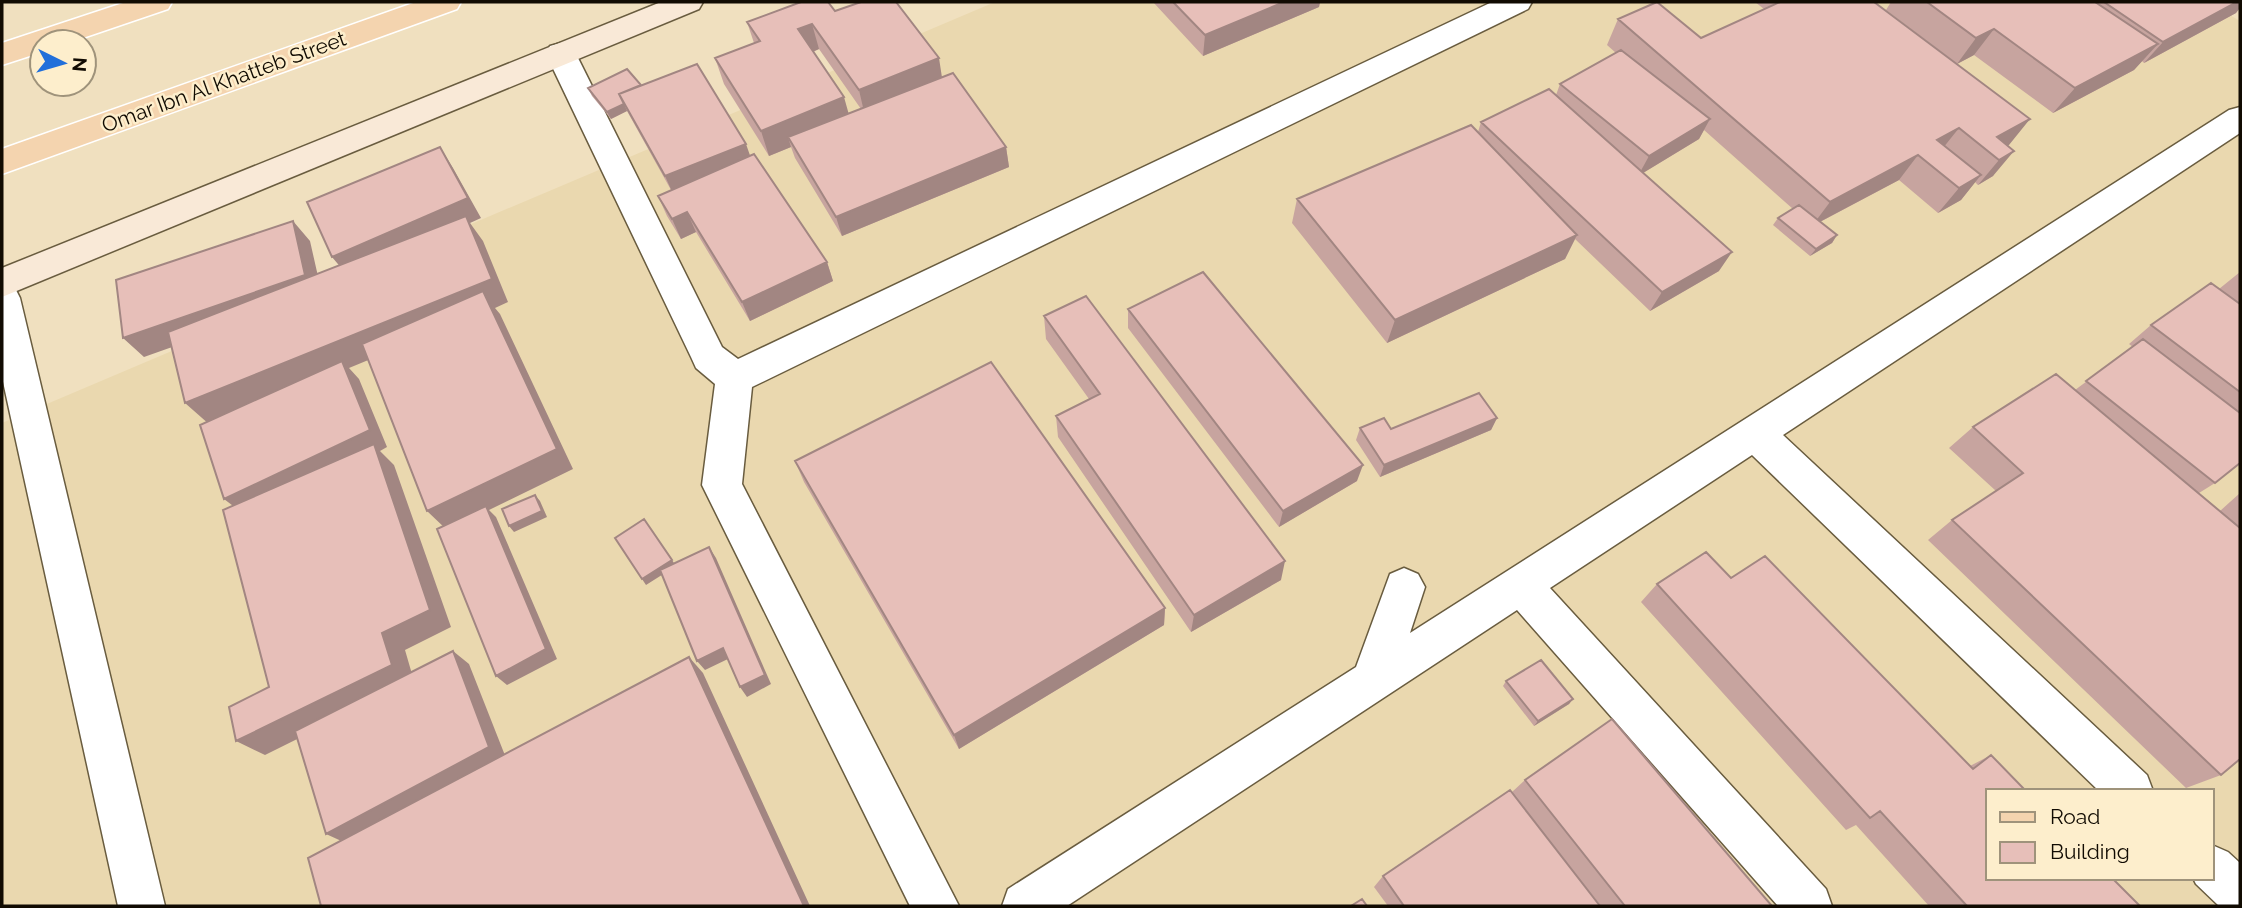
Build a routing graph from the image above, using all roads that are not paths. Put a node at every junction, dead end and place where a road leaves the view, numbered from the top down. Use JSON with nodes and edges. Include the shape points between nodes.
{"nodes":[{"id":1,"x":157,"y":2,"type":"edge"},
{"id":2,"x":446,"y":2,"type":"edge"},
{"id":3,"x":688,"y":2,"type":"edge"},
{"id":4,"x":1517,"y":2,"type":"edge"},
{"id":5,"x":2,"y":54,"type":"edge"},
{"id":6,"x":561,"y":54,"type":"junction"},
{"id":7,"x":2240,"y":118,"type":"edge"},
{"id":8,"x":2,"y":162,"type":"edge"},
{"id":9,"x":2,"y":283,"type":"edge"},
{"id":10,"x":2,"y":298,"type":"edge"},
{"id":11,"x":734,"y":378,"type":"junction"},
{"id":12,"x":1755,"y":433,"type":"junction"},
{"id":13,"x":1521,"y":585,"type":"junction"},
{"id":14,"x":1404,"y":587,"type":"dead end"},
{"id":15,"x":1373,"y":681,"type":"junction"},
{"id":16,"x":2129,"y":789,"type":"edge"},
{"id":17,"x":2214,"y":870,"type":"edge"},
{"id":18,"x":2240,"y":894,"type":"edge"},
{"id":19,"x":142,"y":906,"type":"edge"},
{"id":20,"x":935,"y":906,"type":"edge"},
{"id":21,"x":1026,"y":906,"type":"edge"},
{"id":22,"x":1809,"y":906,"type":"edge"}],
"edges":[{"from":1,"to":5,"type":"main road"},
{"from":2,"to":8,"type":"main road","name":"Omar Ibn Al Khatteb Street"},
{"from":3,"to":6,"type":"street"},
{"from":4,"to":11,"type":"street"},
{"from":6,"to":9,"type":"street"},
{"from":6,"to":11,"type":"street","via":[[709,357]]},
{"from":7,"to":12,"type":"street"},
{"from":10,"to":19,"type":"street"},
{"from":11,"to":20,"type":"street","via":[[722,485]]},
{"from":12,"to":13,"type":"street"},
{"from":12,"to":16,"type":"street"},
{"from":13,"to":15,"type":"street"},
{"from":13,"to":22,"type":"street"},
{"from":14,"to":15,"type":"street"},
{"from":15,"to":21,"type":"street"},
{"from":17,"to":18,"type":"street"}]}
